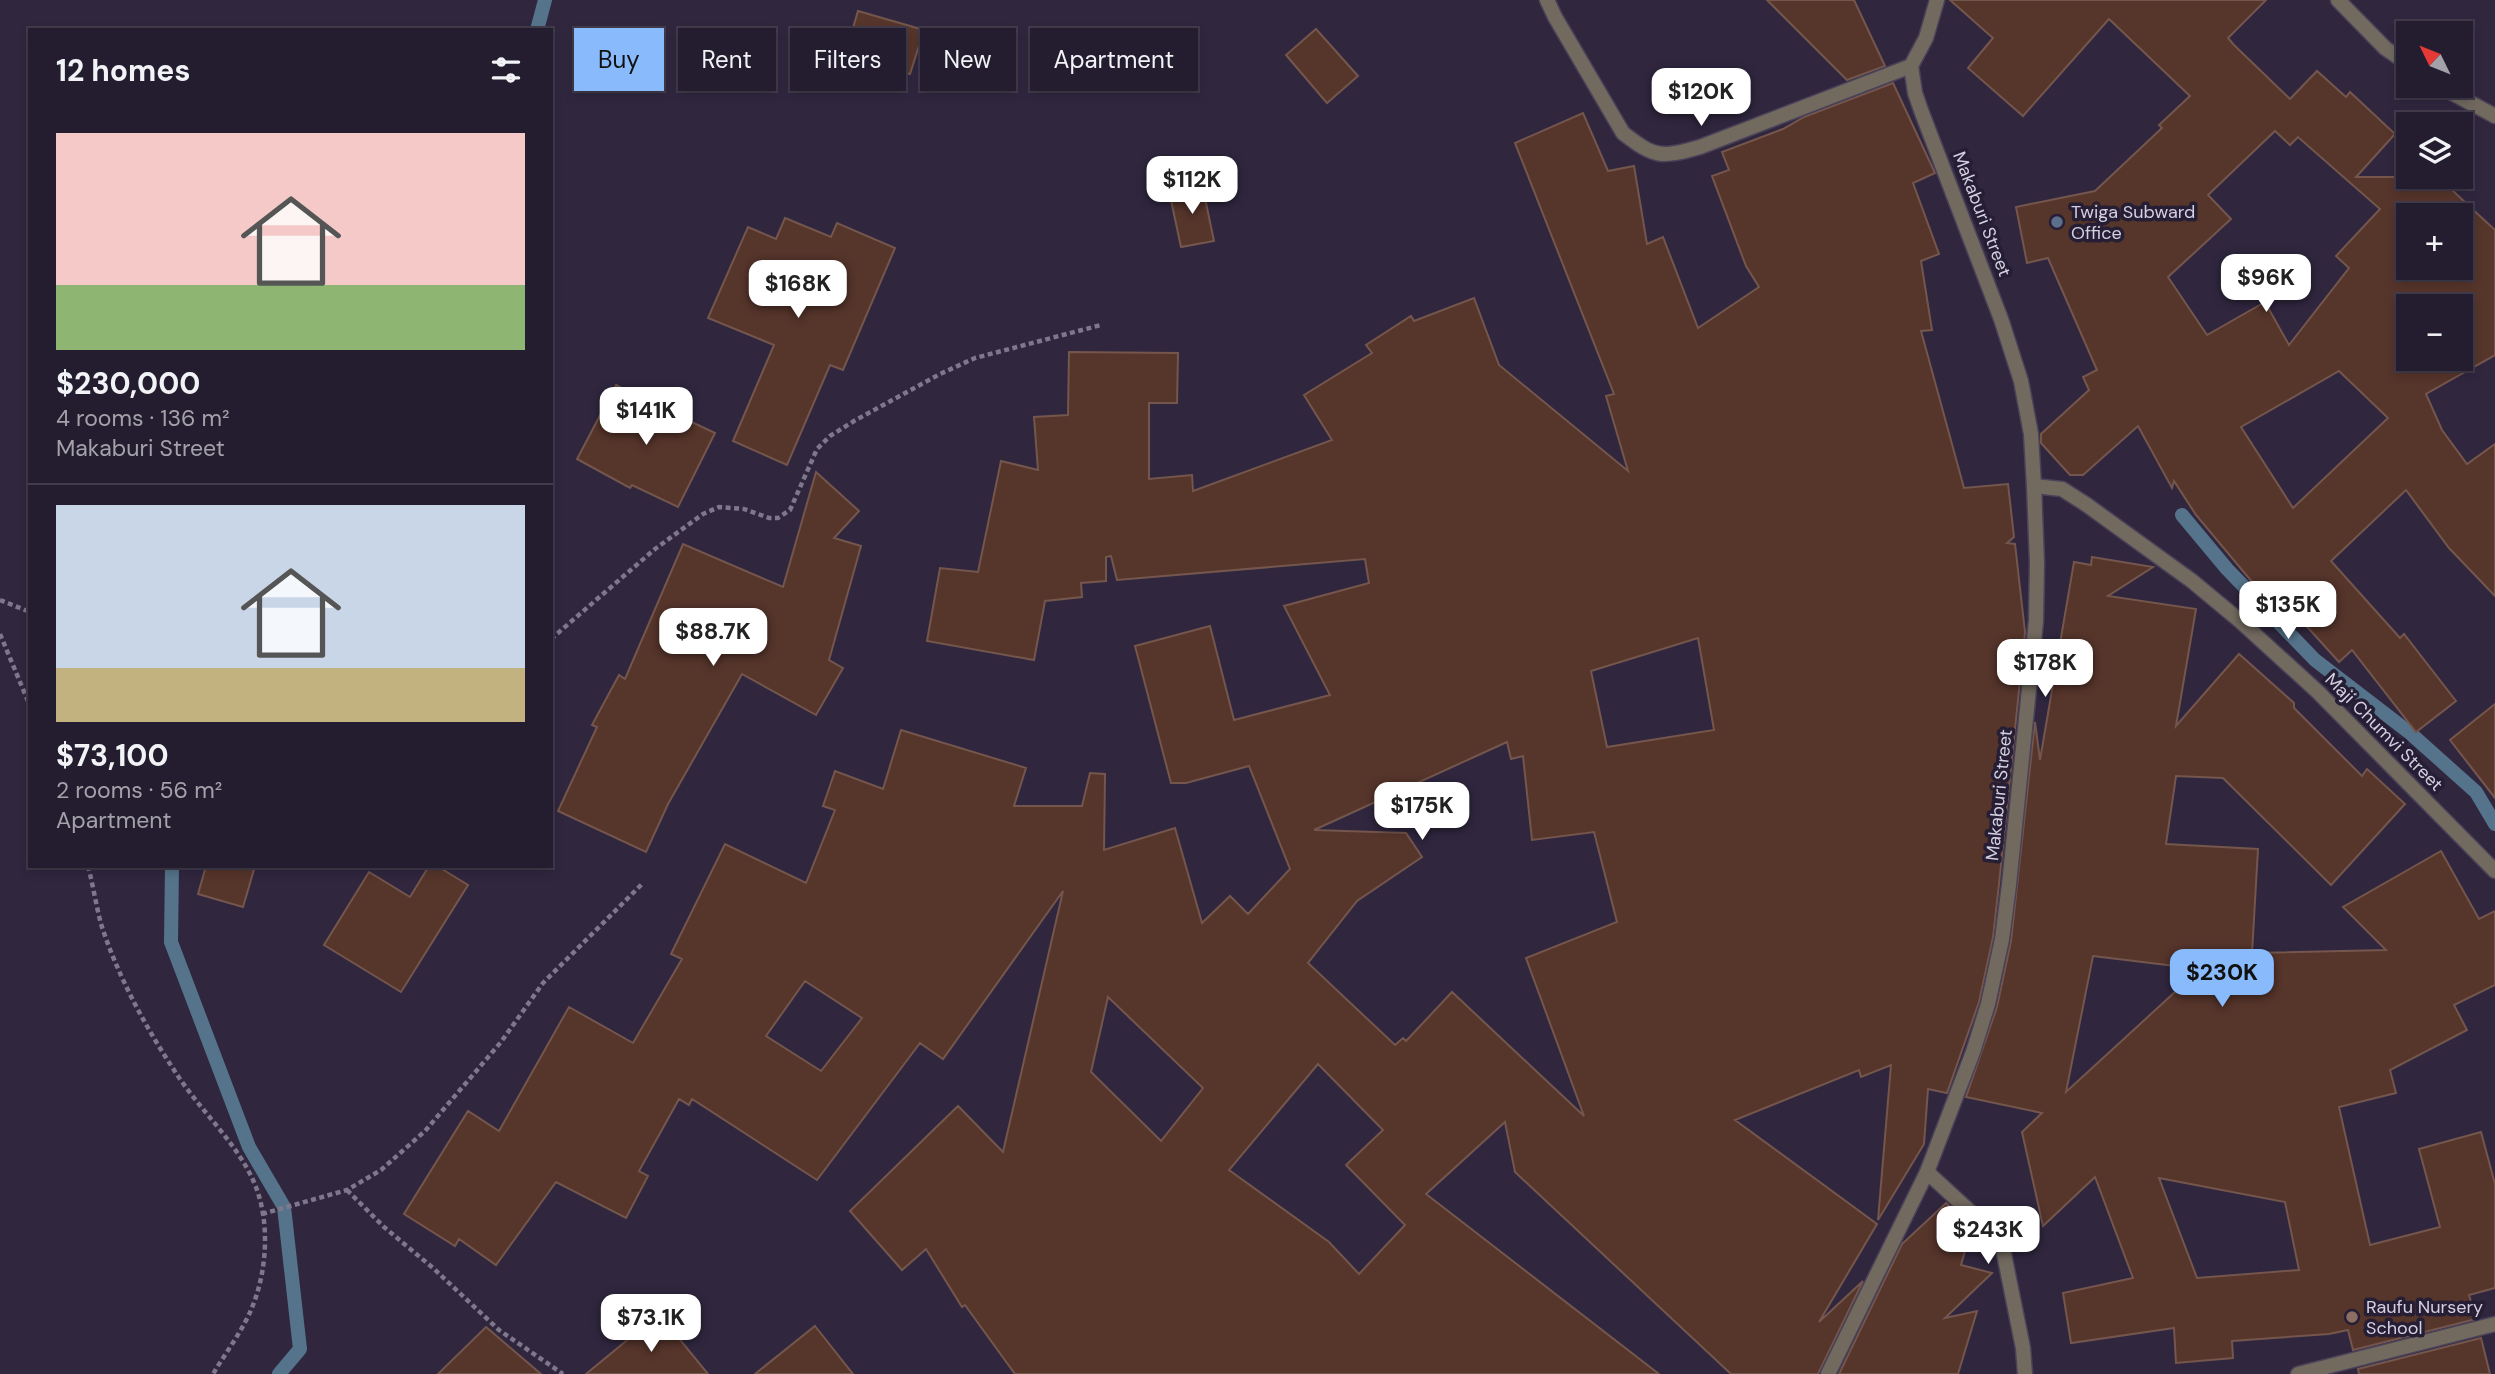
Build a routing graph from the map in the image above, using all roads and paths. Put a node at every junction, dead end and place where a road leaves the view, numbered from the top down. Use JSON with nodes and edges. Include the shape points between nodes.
{"nodes":[{"id":1,"x":1547,"y":0,"type":"edge"},
{"id":2,"x":1937,"y":0,"type":"edge"},
{"id":3,"x":2338,"y":0,"type":"edge"},
{"id":4,"x":2396,"y":56,"type":"edge"},
{"id":5,"x":1911,"y":66,"type":"junction"},
{"id":6,"x":2461,"y":98,"type":"edge"},
{"id":7,"x":2495,"y":116,"type":"edge"},
{"id":8,"x":1101,"y":325,"type":"dead end"},
{"id":9,"x":2034,"y":486,"type":"junction"},
{"id":10,"x":0,"y":600,"type":"edge"},
{"id":11,"x":28,"y":611,"type":"edge"},
{"id":12,"x":0,"y":634,"type":"edge"},
{"id":13,"x":553,"y":637,"type":"edge"},
{"id":14,"x":28,"y":701,"type":"edge"},
{"id":15,"x":88,"y":868,"type":"edge"},
{"id":16,"x":2495,"y":872,"type":"edge"},
{"id":17,"x":642,"y":884,"type":"dead end"},
{"id":18,"x":1927,"y":1172,"type":"junction"},
{"id":19,"x":347,"y":1190,"type":"junction"},
{"id":20,"x":262,"y":1213,"type":"junction"},
{"id":21,"x":2495,"y":1324,"type":"edge"},
{"id":22,"x":213,"y":1374,"type":"edge"},
{"id":23,"x":563,"y":1374,"type":"edge"},
{"id":24,"x":1828,"y":1374,"type":"edge"},
{"id":25,"x":2025,"y":1374,"type":"edge"},
{"id":26,"x":2298,"y":1374,"type":"edge"}],
"edges":[{"from":1,"to":5,"type":"street","via":[[1623,132],[1661,155],[1700,147]]},
{"from":2,"to":5,"type":"street","via":[[1926,38]]},
{"from":3,"to":4,"type":"street"},
{"from":5,"to":9,"type":"street","name":"Makaburi Street","via":[[1922,113],[2021,381]]},
{"from":6,"to":7,"type":"street"},
{"from":8,"to":13,"type":"path","via":[[975,358],[854,421],[817,449],[790,510],[778,518],[719,507],[703,514]]},
{"from":9,"to":16,"type":"street","name":"Maji Chumvi Street","via":[[2062,489],[2087,505],[2239,620],[2318,692]]},
{"from":9,"to":18,"type":"street","name":"Makaburi Street","via":[[2036,621],[2002,940],[1973,1052]]},
{"from":10,"to":11,"type":"path"},
{"from":12,"to":14,"type":"path"},
{"from":15,"to":20,"type":"path","via":[[102,924],[132,998],[178,1076],[253,1180]]},
{"from":17,"to":19,"type":"path","via":[[543,983],[501,1042],[425,1131],[381,1170]]},
{"from":18,"to":24,"type":"street","name":"Makaburi Street"},
{"from":18,"to":25,"type":"street","via":[[1977,1217],[2003,1249]]},
{"from":19,"to":20,"type":"path"},
{"from":19,"to":23,"type":"path","via":[[499,1330]]},
{"from":20,"to":22,"type":"path","via":[[262,1275],[253,1307]]},
{"from":21,"to":26,"type":"street"}]}
